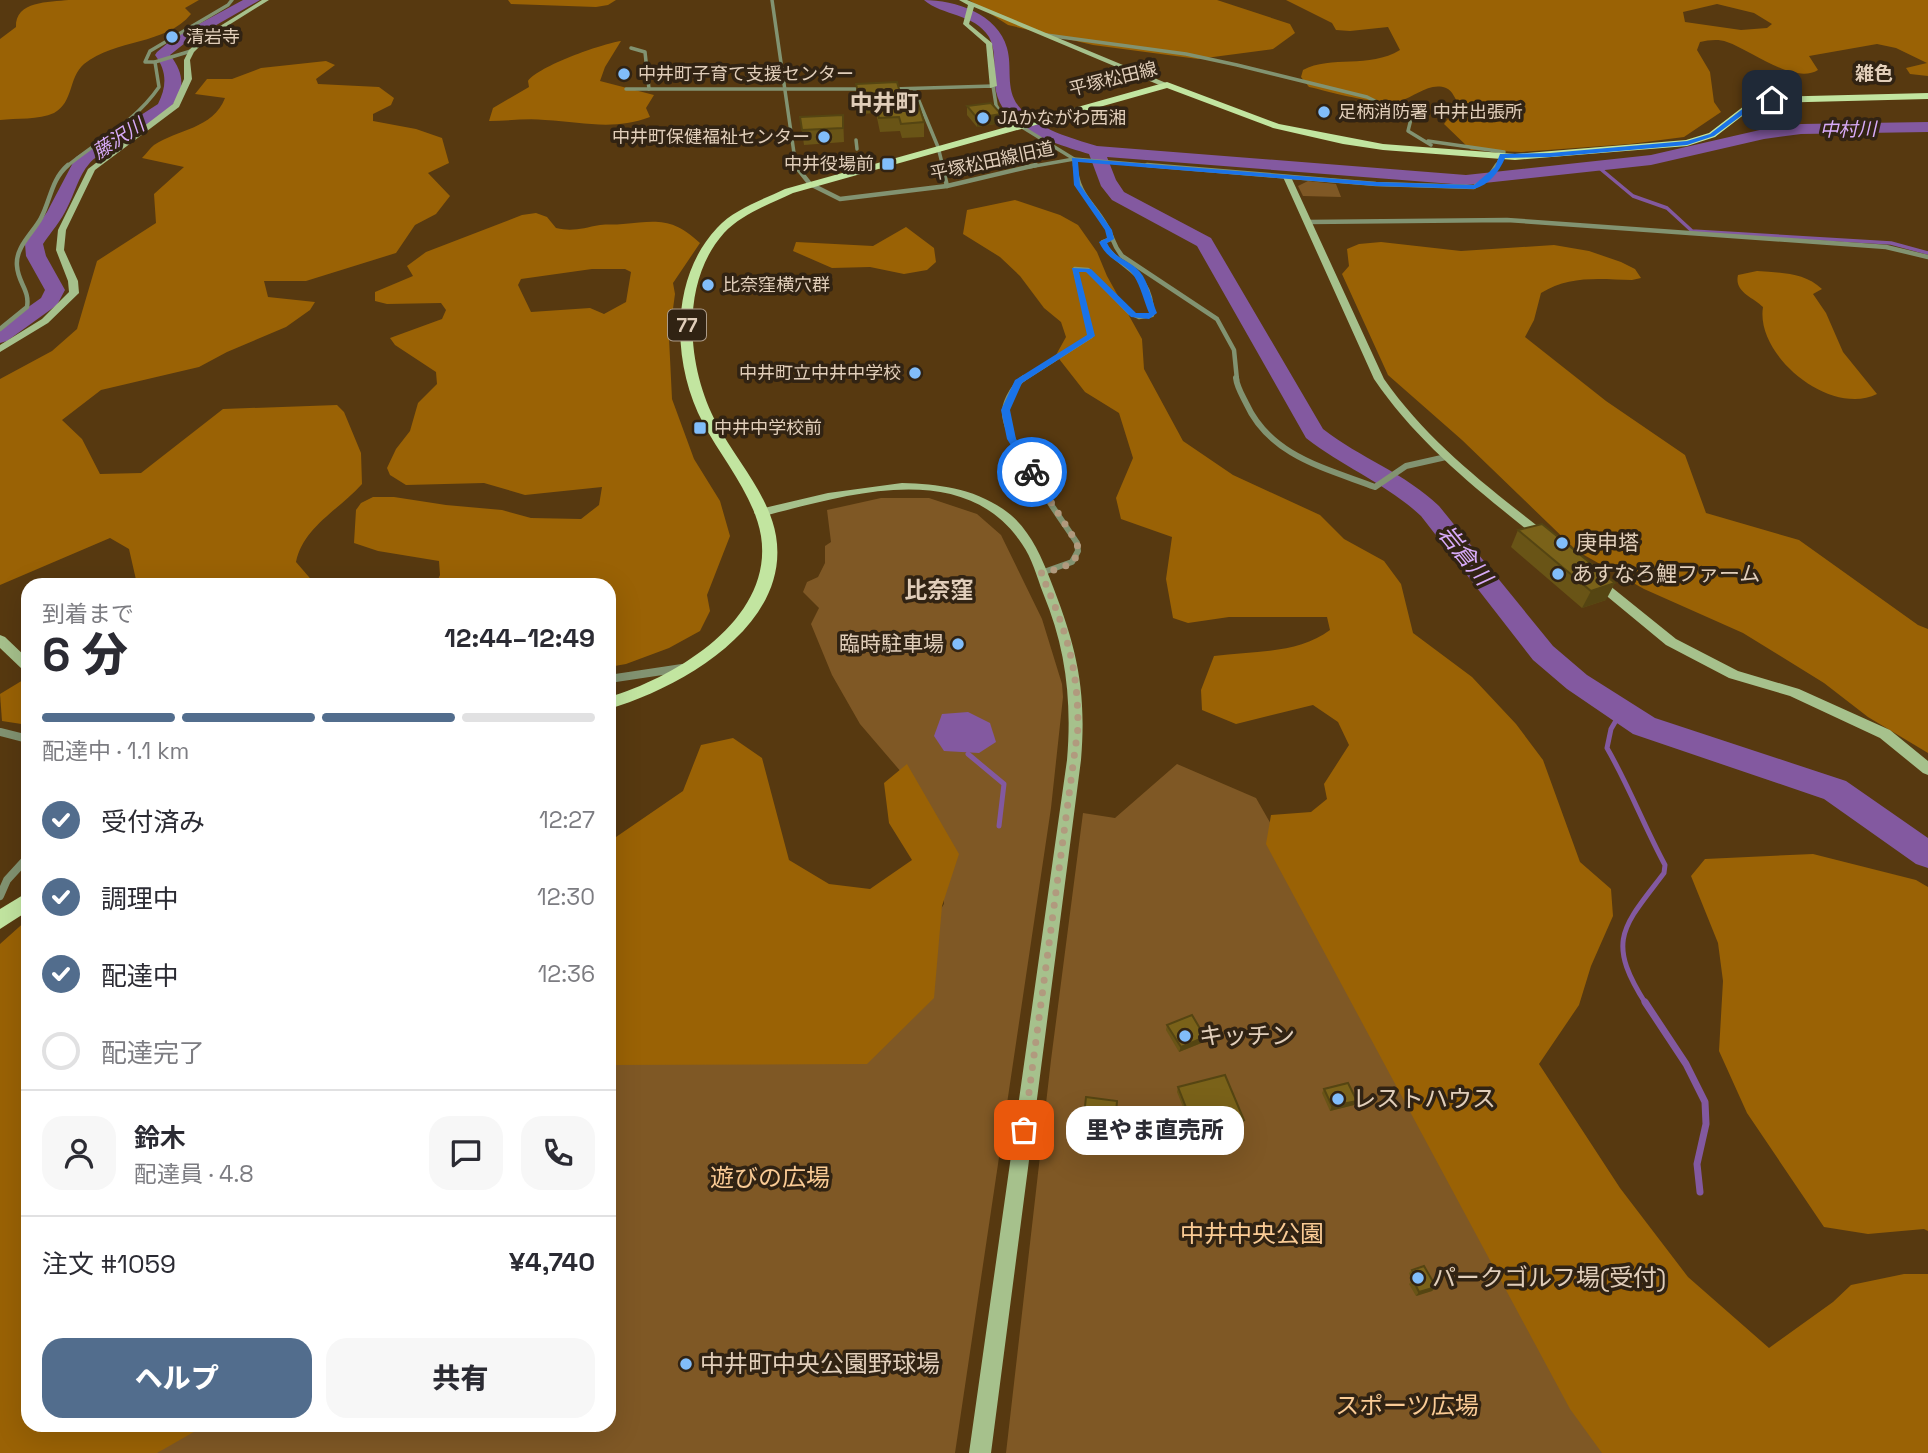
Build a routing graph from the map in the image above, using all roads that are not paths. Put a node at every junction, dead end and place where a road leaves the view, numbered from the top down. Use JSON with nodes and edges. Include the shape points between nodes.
{"nodes":[{"id":1,"x":232,"y":0,"type":"edge"},
{"id":2,"x":266,"y":0,"type":"edge"},
{"id":3,"x":772,"y":0,"type":"edge"},
{"id":4,"x":962,"y":0,"type":"edge"},
{"id":5,"x":970,"y":5,"type":"edge"},
{"id":6,"x":1046,"y":36,"type":"junction"},
{"id":7,"x":631,"y":48,"type":"dead end"},
{"id":8,"x":191,"y":51,"type":"junction"},
{"id":9,"x":157,"y":62,"type":"junction"},
{"id":10,"x":1167,"y":85,"type":"junction"},
{"id":11,"x":993,"y":86,"type":"junction"},
{"id":12,"x":626,"y":89,"type":"dead end"},
{"id":13,"x":649,"y":89,"type":"junction"},
{"id":14,"x":783,"y":89,"type":"junction"},
{"id":15,"x":872,"y":89,"type":"edge"},
{"id":16,"x":882,"y":89,"type":"edge"},
{"id":17,"x":914,"y":89,"type":"junction"},
{"id":18,"x":1928,"y":96,"type":"edge"},
{"id":19,"x":1020,"y":125,"type":"junction"},
{"id":20,"x":856,"y":140,"type":"dead end"},
{"id":21,"x":103,"y":141,"type":"junction"},
{"id":22,"x":1428,"y":141,"type":"junction"},
{"id":23,"x":127,"y":142,"type":"junction"},
{"id":24,"x":938,"y":147,"type":"junction"},
{"id":25,"x":857,"y":149,"type":"dead end"},
{"id":26,"x":1435,"y":151,"type":"junction"},
{"id":27,"x":1502,"y":156,"type":"junction"},
{"id":28,"x":1074,"y":159,"type":"junction"},
{"id":29,"x":1287,"y":177,"type":"junction"},
{"id":30,"x":810,"y":184,"type":"junction"},
{"id":31,"x":947,"y":186,"type":"junction"},
{"id":32,"x":1308,"y":222,"type":"junction"},
{"id":33,"x":1111,"y":239,"type":"junction"},
{"id":34,"x":1928,"y":257,"type":"edge"},
{"id":35,"x":0,"y":329,"type":"edge"},
{"id":36,"x":0,"y":349,"type":"edge"},
{"id":37,"x":1446,"y":457,"type":"junction"},
{"id":38,"x":760,"y":513,"type":"junction"},
{"id":39,"x":1560,"y":551,"type":"edge"},
{"id":40,"x":1581,"y":568,"type":"edge"},
{"id":41,"x":1041,"y":573,"type":"junction"},
{"id":42,"x":0,"y":640,"type":"edge"},
{"id":43,"x":21,"y":660,"type":"edge"},
{"id":44,"x":686,"y":667,"type":"junction"},
{"id":45,"x":616,"y":678,"type":"edge"},
{"id":46,"x":616,"y":699,"type":"edge"},
{"id":47,"x":0,"y":732,"type":"edge"},
{"id":48,"x":21,"y":737,"type":"edge"},
{"id":49,"x":1928,"y":769,"type":"edge"},
{"id":50,"x":21,"y":865,"type":"edge"},
{"id":51,"x":8,"y":906,"type":"edge"},
{"id":52,"x":980,"y":1453,"type":"edge"}],
"edges":[{"from":1,"to":9,"type":"street","via":[[150,51],[145,62]]},
{"from":2,"to":8,"type":"street"},
{"from":3,"to":14,"type":"street"},
{"from":4,"to":5,"type":"street"},
{"from":5,"to":6,"type":"street"},
{"from":5,"to":11,"type":"street","via":[[966,24],[989,43]]},
{"from":6,"to":10,"type":"street"},
{"from":6,"to":22,"type":"street","via":[[1186,54],[1367,97],[1411,119],[1408,131]]},
{"from":7,"to":13,"type":"street","via":[[645,52]]},
{"from":8,"to":9,"type":"street"},
{"from":8,"to":23,"type":"street","via":[[188,79],[176,105]]},
{"from":9,"to":21,"type":"street","via":[[159,87],[153,98]]},
{"from":10,"to":19,"type":"main road","name":"平塚松田線","number":"77"},
{"from":10,"to":26,"type":"main road","name":"平塚松田線","via":[[1246,117],[1310,135]]},
{"from":11,"to":17,"type":"street"},
{"from":11,"to":19,"type":"street","via":[[1001,114]]},
{"from":12,"to":13,"type":"street"},
{"from":13,"to":14,"type":"street"},
{"from":14,"to":15,"type":"street"},
{"from":14,"to":30,"type":"street","via":[[795,165]]},
{"from":16,"to":17,"type":"street"},
{"from":17,"to":24,"type":"street"},
{"from":18,"to":27,"type":"main road","name":"平塚松田線","via":[[1772,100],[1747,108],[1712,135],[1687,143]]},
{"from":19,"to":24,"type":"main road","name":"平塚松田線","number":"77"},
{"from":19,"to":28,"type":"street"},
{"from":20,"to":25,"type":"street"},
{"from":21,"to":23,"type":"street"},
{"from":21,"to":35,"type":"street","via":[[55,180],[40,221],[23,242],[17,261],[17,275],[29,294],[27,307]]},
{"from":22,"to":26,"type":"street"},
{"from":22,"to":27,"type":"street","via":[[1504,152]]},
{"from":23,"to":36,"type":"street","via":[[92,169],[62,230],[60,250],[74,293],[45,321]]},
{"from":24,"to":30,"type":"main road","name":"平塚松田線","number":"77"},
{"from":24,"to":31,"type":"street"},
{"from":26,"to":27,"type":"main road","name":"平塚松田線"},
{"from":27,"to":29,"type":"street","name":"平塚松田線旧道","via":[[1496,170],[1478,187]]},
{"from":28,"to":29,"type":"street","name":"平塚松田線旧道"},
{"from":28,"to":31,"type":"street","name":"平塚松田線旧道"},
{"from":28,"to":33,"type":"street","via":[[1077,185]]},
{"from":29,"to":32,"type":"street"},
{"from":30,"to":31,"type":"street","name":"平塚松田線旧道","via":[[840,199]]},
{"from":30,"to":38,"type":"main road","name":"平塚松田線","number":"77","via":[[770,200],[722,229],[703,254],[690,298],[689,357],[696,389]]},
{"from":32,"to":34,"type":"street","via":[[1507,220],[1886,247]]},
{"from":32,"to":37,"type":"street","via":[[1379,379],[1412,425]]},
{"from":33,"to":37,"type":"street","via":[[1122,256],[1217,319],[1234,350],[1237,384],[1254,421],[1286,451],[1375,486],[1406,466]]},
{"from":33,"to":41,"type":"street","via":[[1103,242],[1106,249],[1137,272],[1152,315],[1130,313],[1088,270],[1075,269],[1091,336],[1018,382],[1005,410],[1011,439],[1079,551],[1069,565]]},
{"from":37,"to":39,"type":"street"},
{"from":38,"to":41,"type":"street","via":[[881,486],[946,489],[995,508],[1011,522],[1027,541]]},
{"from":38,"to":44,"type":"main road","name":"平塚松田線","number":"77","via":[[768,535],[769,565],[760,594],[738,626],[706,656]]},
{"from":40,"to":49,"type":"street","via":[[1671,642],[1734,675],[1794,692],[1885,734]]},
{"from":41,"to":52,"type":"street","via":[[1072,655],[1078,728]]},
{"from":42,"to":43,"type":"street"},
{"from":44,"to":45,"type":"street"},
{"from":44,"to":46,"type":"main road","name":"平塚松田線","number":"77"},
{"from":47,"to":48,"type":"street"},
{"from":50,"to":51,"type":"street","via":[[7,880]]}]}
